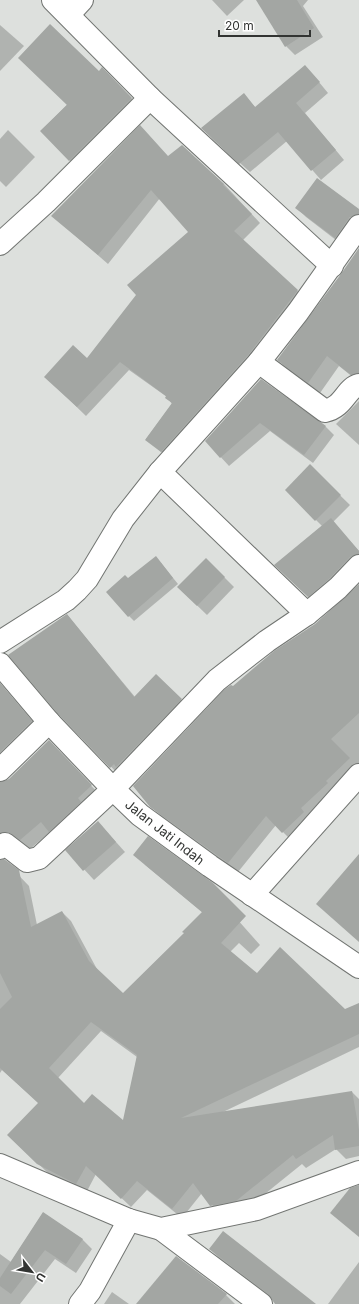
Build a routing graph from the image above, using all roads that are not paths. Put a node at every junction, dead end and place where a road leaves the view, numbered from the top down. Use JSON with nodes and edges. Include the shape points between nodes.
{"nodes":[{"id":1,"x":68,"y":5,"type":"edge"},
{"id":2,"x":150,"y":98,"type":"junction"},
{"id":3,"x":359,"y":226,"type":"edge"},
{"id":4,"x":0,"y":244,"type":"edge"},
{"id":5,"x":332,"y":266,"type":"junction"},
{"id":6,"x":259,"y":362,"type":"junction"},
{"id":7,"x":359,"y":385,"type":"edge"},
{"id":8,"x":160,"y":472,"type":"junction"},
{"id":9,"x":359,"y":566,"type":"edge"},
{"id":10,"x":308,"y":614,"type":"junction"},
{"id":11,"x":0,"y":642,"type":"edge"},
{"id":12,"x":0,"y":664,"type":"edge"},
{"id":13,"x":49,"y":722,"type":"junction"},
{"id":14,"x":0,"y":770,"type":"edge"},
{"id":15,"x":359,"y":774,"type":"edge"},
{"id":16,"x":113,"y":789,"type":"junction"},
{"id":17,"x":0,"y":848,"type":"edge"},
{"id":18,"x":252,"y":895,"type":"junction"},
{"id":19,"x":359,"y":968,"type":"edge"},
{"id":20,"x":0,"y":1164,"type":"edge"},
{"id":21,"x":359,"y":1172,"type":"edge"},
{"id":22,"x":129,"y":1220,"type":"junction"},
{"id":23,"x":161,"y":1229,"type":"junction"},
{"id":24,"x":80,"y":1304,"type":"edge"},
{"id":25,"x":261,"y":1304,"type":"edge"}],
"edges":[{"from":1,"to":2,"type":"street"},
{"from":2,"to":4,"type":"street"},
{"from":2,"to":5,"type":"street"},
{"from":3,"to":5,"type":"street"},
{"from":5,"to":6,"type":"street"},
{"from":6,"to":7,"type":"street","via":[[326,412],[336,408],[352,388]]},
{"from":6,"to":8,"type":"street"},
{"from":8,"to":10,"type":"street"},
{"from":8,"to":11,"type":"street","via":[[123,519],[78,590]]},
{"from":9,"to":10,"type":"street"},
{"from":10,"to":16,"type":"street","via":[[267,641],[217,680]]},
{"from":12,"to":13,"type":"street","name":"Jalan Jati Indah"},
{"from":13,"to":14,"type":"street"},
{"from":13,"to":16,"type":"street","name":"Jalan Jati Indah"},
{"from":15,"to":18,"type":"street"},
{"from":16,"to":17,"type":"street","via":[[39,858],[27,861],[5,844]]},
{"from":16,"to":18,"type":"street","name":"Jalan Jati Indah","via":[[140,815]]},
{"from":18,"to":19,"type":"street","name":"Jalan Jati Indah"},
{"from":20,"to":22,"type":"street"},
{"from":21,"to":23,"type":"street","via":[[257,1209]]},
{"from":22,"to":23,"type":"street"},
{"from":22,"to":24,"type":"street","via":[[90,1291]]},
{"from":23,"to":25,"type":"street"}]}
